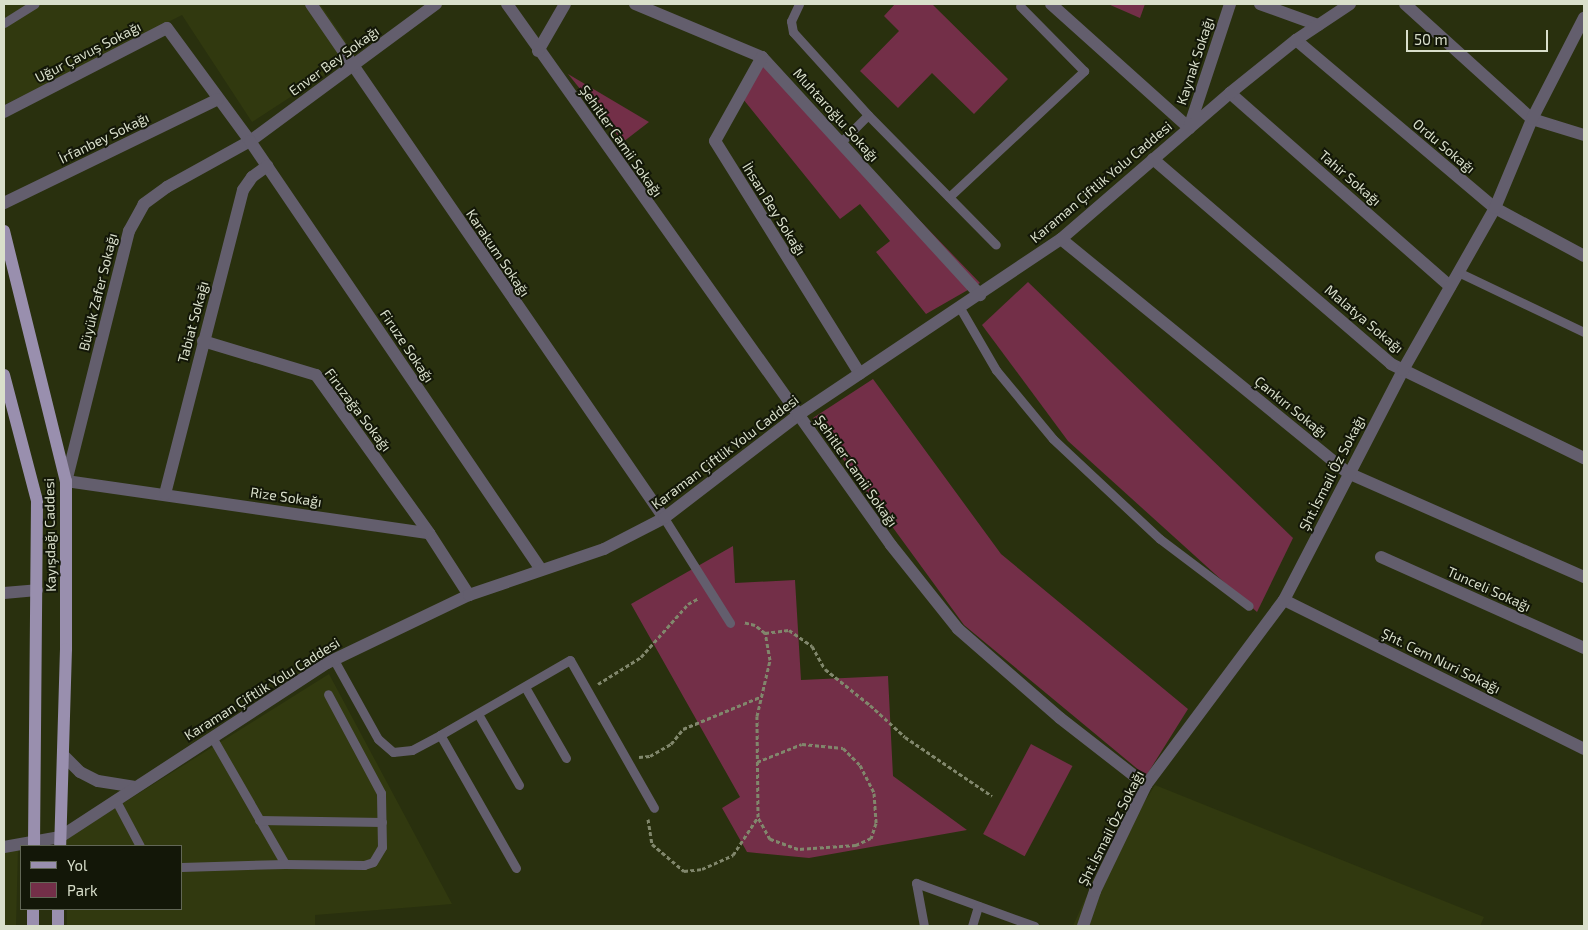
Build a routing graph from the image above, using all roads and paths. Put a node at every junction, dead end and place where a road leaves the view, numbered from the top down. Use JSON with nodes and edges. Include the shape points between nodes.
{"nodes":[{"id":1,"x":35,"y":4,"type":"edge"},
{"id":2,"x":311,"y":4,"type":"edge"},
{"id":3,"x":436,"y":4,"type":"edge"},
{"id":4,"x":507,"y":4,"type":"edge"},
{"id":5,"x":565,"y":4,"type":"edge"},
{"id":6,"x":635,"y":4,"type":"edge"},
{"id":7,"x":799,"y":4,"type":"edge"},
{"id":8,"x":1051,"y":4,"type":"edge"},
{"id":9,"x":1230,"y":4,"type":"edge"},
{"id":10,"x":1260,"y":4,"type":"edge"},
{"id":11,"x":1348,"y":4,"type":"edge"},
{"id":12,"x":1405,"y":4,"type":"edge"},
{"id":13,"x":1020,"y":6,"type":"dead end"},
{"id":14,"x":1584,"y":18,"type":"edge"},
{"id":15,"x":4,"y":23,"type":"edge"},
{"id":16,"x":1318,"y":25,"type":"junction"},
{"id":17,"x":1580,"y":33,"type":"edge"},
{"id":18,"x":1296,"y":40,"type":"junction"},
{"id":19,"x":538,"y":51,"type":"junction"},
{"id":20,"x":762,"y":57,"type":"junction"},
{"id":21,"x":353,"y":66,"type":"junction"},
{"id":22,"x":1230,"y":93,"type":"junction"},
{"id":23,"x":218,"y":99,"type":"junction"},
{"id":24,"x":4,"y":112,"type":"edge"},
{"id":25,"x":868,"y":115,"type":"junction"},
{"id":26,"x":1532,"y":119,"type":"junction"},
{"id":27,"x":1189,"y":128,"type":"junction"},
{"id":28,"x":1584,"y":135,"type":"edge"},
{"id":29,"x":250,"y":141,"type":"junction"},
{"id":30,"x":840,"y":142,"type":"junction"},
{"id":31,"x":1153,"y":159,"type":"junction"},
{"id":32,"x":266,"y":166,"type":"junction"},
{"id":33,"x":949,"y":197,"type":"junction"},
{"id":34,"x":4,"y":203,"type":"edge"},
{"id":35,"x":1494,"y":208,"type":"junction"},
{"id":36,"x":4,"y":231,"type":"edge"},
{"id":37,"x":1061,"y":239,"type":"junction"},
{"id":38,"x":996,"y":245,"type":"dead end"},
{"id":39,"x":1584,"y":256,"type":"edge"},
{"id":40,"x":1458,"y":272,"type":"junction"},
{"id":41,"x":1450,"y":286,"type":"junction"},
{"id":42,"x":980,"y":295,"type":"junction"},
{"id":43,"x":960,"y":308,"type":"junction"},
{"id":44,"x":1584,"y":332,"type":"edge"},
{"id":45,"x":203,"y":341,"type":"junction"},
{"id":46,"x":1403,"y":370,"type":"junction"},
{"id":47,"x":860,"y":374,"type":"junction"},
{"id":48,"x":4,"y":375,"type":"edge"},
{"id":49,"x":798,"y":415,"type":"junction"},
{"id":50,"x":1584,"y":458,"type":"edge"},
{"id":51,"x":1348,"y":473,"type":"junction"},
{"id":52,"x":66,"y":481,"type":"junction"},
{"id":53,"x":164,"y":494,"type":"junction"},
{"id":54,"x":664,"y":518,"type":"junction"},
{"id":55,"x":429,"y":533,"type":"junction"},
{"id":56,"x":1381,"y":557,"type":"dead end"},
{"id":57,"x":540,"y":568,"type":"junction"},
{"id":58,"x":1584,"y":577,"type":"edge"},
{"id":59,"x":37,"y":590,"type":"junction"},
{"id":60,"x":710,"y":592,"type":"junction"},
{"id":61,"x":4,"y":593,"type":"edge"},
{"id":62,"x":469,"y":595,"type":"junction"},
{"id":63,"x":1284,"y":600,"type":"junction"},
{"id":64,"x":1249,"y":606,"type":"dead end"},
{"id":65,"x":730,"y":623,"type":"joint"},
{"id":66,"x":764,"y":633,"type":"junction"},
{"id":67,"x":1584,"y":648,"type":"edge"},
{"id":68,"x":334,"y":660,"type":"junction"},
{"id":69,"x":525,"y":686,"type":"junction"},
{"id":70,"x":587,"y":690,"type":"junction"},
{"id":71,"x":328,"y":694,"type":"dead end"},
{"id":72,"x":761,"y":696,"type":"junction"},
{"id":73,"x":478,"y":714,"type":"junction"},
{"id":74,"x":440,"y":735,"type":"junction"},
{"id":75,"x":212,"y":737,"type":"junction"},
{"id":76,"x":1584,"y":749,"type":"edge"},
{"id":77,"x":63,"y":755,"type":"junction"},
{"id":78,"x":566,"y":758,"type":"dead end"},
{"id":79,"x":626,"y":758,"type":"junction"},
{"id":80,"x":757,"y":762,"type":"junction"},
{"id":81,"x":1146,"y":784,"type":"junction"},
{"id":82,"x":519,"y":786,"type":"dead end"},
{"id":83,"x":134,"y":787,"type":"junction"},
{"id":84,"x":992,"y":796,"type":"dead end"},
{"id":85,"x":115,"y":799,"type":"junction"},
{"id":86,"x":654,"y":808,"type":"joint"},
{"id":87,"x":758,"y":817,"type":"junction"},
{"id":88,"x":259,"y":820,"type":"junction"},
{"id":89,"x":382,"y":822,"type":"junction"},
{"id":90,"x":60,"y":841,"type":"edge"},
{"id":91,"x":34,"y":844,"type":"edge"},
{"id":92,"x":20,"y":845,"type":"edge"},
{"id":93,"x":139,"y":845,"type":"edge"},
{"id":94,"x":4,"y":847,"type":"edge"},
{"id":95,"x":285,"y":864,"type":"junction"},
{"id":96,"x":182,"y":867,"type":"edge"},
{"id":97,"x":516,"y":868,"type":"dead end"},
{"id":98,"x":978,"y":906,"type":"junction"},
{"id":99,"x":33,"y":910,"type":"edge"},
{"id":100,"x":58,"y":910,"type":"edge"},
{"id":101,"x":33,"y":926,"type":"edge"},
{"id":102,"x":58,"y":926,"type":"edge"},
{"id":103,"x":924,"y":926,"type":"edge"},
{"id":104,"x":972,"y":926,"type":"edge"},
{"id":105,"x":1034,"y":926,"type":"edge"},
{"id":106,"x":1083,"y":926,"type":"edge"}],
"edges":[{"from":1,"to":15,"type":"lane"},
{"from":2,"to":21,"type":"street","name":"Karakum Sokağı"},
{"from":3,"to":21,"type":"street","name":"Enver Bey Sokağı"},
{"from":4,"to":19,"type":"street","name":"Şehitler Camii Sokağı"},
{"from":5,"to":19,"type":"street"},
{"from":6,"to":20,"type":"street","name":"Muhtaroğlu Sokağı"},
{"from":7,"to":25,"type":"lane","via":[[791,21],[793,32]]},
{"from":8,"to":27,"type":"street"},
{"from":9,"to":27,"type":"street","name":"Kaynak Sokağı"},
{"from":10,"to":16,"type":"street"},
{"from":11,"to":16,"type":"street","name":"Karaman Çiftlik Yolu Caddesi"},
{"from":12,"to":26,"type":"street"},
{"from":13,"to":33,"type":"lane","via":[[1084,71]]},
{"from":14,"to":17,"type":"street","name":"Şht.İsmail Öz Sokağı"},
{"from":16,"to":18,"type":"street","name":"Karaman Çiftlik Yolu Caddesi"},
{"from":17,"to":26,"type":"street","name":"Şht.İsmail Öz Sokağı"},
{"from":18,"to":22,"type":"street","name":"Karaman Çiftlik Yolu Caddesi"},
{"from":18,"to":35,"type":"street","name":"Ordu Sokağı"},
{"from":19,"to":49,"type":"street","name":"Şehitler Camii Sokağı"},
{"from":20,"to":30,"type":"street","name":"Muhtaroğlu Sokağı"},
{"from":20,"to":47,"type":"street","name":"İhsan Bey Sokağı","via":[[715,141]]},
{"from":21,"to":29,"type":"street","name":"Enver Bey Sokağı"},
{"from":21,"to":54,"type":"street","name":"Karakum Sokağı"},
{"from":22,"to":27,"type":"street","name":"Karaman Çiftlik Yolu Caddesi"},
{"from":22,"to":41,"type":"street","name":"Tahir Sokağı"},
{"from":23,"to":24,"type":"street","name":"Uğur Çavuş Sokağı","via":[[167,28]]},
{"from":23,"to":29,"type":"street","name":"Uğur Çavuş Sokağı"},
{"from":23,"to":34,"type":"street","name":"İrfanbey Sokağı"},
{"from":25,"to":30,"type":"lane"},
{"from":25,"to":33,"type":"lane"},
{"from":26,"to":28,"type":"street"},
{"from":26,"to":35,"type":"street","name":"Şht.İsmail Öz Sokağı"},
{"from":27,"to":31,"type":"street","name":"Karaman Çiftlik Yolu Caddesi"},
{"from":29,"to":32,"type":"street","name":"Firuze Sokağı"},
{"from":29,"to":52,"type":"street","name":"Büyük Zafer Sokağı","via":[[144,204],[129,232]]},
{"from":30,"to":42,"type":"street","name":"Muhtaroğlu Sokağı"},
{"from":31,"to":37,"type":"street","name":"Karaman Çiftlik Yolu Caddesi"},
{"from":31,"to":46,"type":"street","name":"Malatya Sokağı","via":[[1391,364]]},
{"from":32,"to":45,"type":"street","name":"Tabiat Sokağı","via":[[243,190]]},
{"from":32,"to":57,"type":"street","name":"Firuze Sokağı"},
{"from":33,"to":38,"type":"lane"},
{"from":35,"to":39,"type":"street","name":"Ordu Sokağı"},
{"from":35,"to":40,"type":"street","name":"Şht.İsmail Öz Sokağı"},
{"from":36,"to":52,"type":"main road","name":"Kayışdağı Caddesi"},
{"from":37,"to":42,"type":"street","name":"Karaman Çiftlik Yolu Caddesi"},
{"from":37,"to":51,"type":"street","name":"Çankırı Sokağı"},
{"from":40,"to":41,"type":"street","name":"Şht.İsmail Öz Sokağı"},
{"from":40,"to":44,"type":"lane"},
{"from":41,"to":46,"type":"street","name":"Şht.İsmail Öz Sokağı"},
{"from":42,"to":43,"type":"street","name":"Karaman Çiftlik Yolu Caddesi"},
{"from":43,"to":47,"type":"street","name":"Karaman Çiftlik Yolu Caddesi"},
{"from":43,"to":64,"type":"lane","via":[[996,370],[1053,439],[1160,539]]},
{"from":45,"to":53,"type":"street","name":"Tabiat Sokağı"},
{"from":45,"to":55,"type":"street","name":"Firuzağa Sokağı","via":[[316,375]]},
{"from":46,"to":50,"type":"street","name":"Malatya Sokağı"},
{"from":46,"to":51,"type":"street","name":"Şht.İsmail Öz Sokağı"},
{"from":47,"to":49,"type":"street","name":"Karaman Çiftlik Yolu Caddesi"},
{"from":48,"to":59,"type":"main road","name":"Kayışdağı Caddesi","via":[[37,500]]},
{"from":49,"to":54,"type":"street","name":"Karaman Çiftlik Yolu Caddesi"},
{"from":49,"to":81,"type":"street","name":"Şehitler Camii Sokağı","via":[[891,545],[958,629],[1060,718]]},
{"from":51,"to":58,"type":"street","name":"Çankırı Sokağı"},
{"from":51,"to":63,"type":"street","name":"Şht.İsmail Öz Sokağı"},
{"from":52,"to":53,"type":"street","name":"Rize Sokağı"},
{"from":52,"to":77,"type":"main road","name":"Kayışdağı Caddesi"},
{"from":53,"to":55,"type":"street","name":"Rize Sokağı"},
{"from":54,"to":57,"type":"street","name":"Karaman Çiftlik Yolu Caddesi","via":[[604,549]]},
{"from":54,"to":60,"type":"lane"},
{"from":55,"to":62,"type":"street"},
{"from":56,"to":67,"type":"street","name":"Tunceli Sokağı"},
{"from":57,"to":62,"type":"street","name":"Karaman Çiftlik Yolu Caddesi"},
{"from":59,"to":61,"type":"street"},
{"from":59,"to":91,"type":"main road","name":"Kayışdağı Caddesi"},
{"from":60,"to":65,"type":"lane"},
{"from":60,"to":70,"type":"path","via":[[688,604],[642,657]]},
{"from":62,"to":68,"type":"street","name":"Karaman Çiftlik Yolu Caddesi"},
{"from":63,"to":76,"type":"street","name":"Şht. Cem Nuri Sokağı"},
{"from":63,"to":81,"type":"street","name":"Şht.İsmail Öz Sokağı"},
{"from":65,"to":66,"type":"path","via":[[755,625]]},
{"from":66,"to":72,"type":"path","via":[[770,660]]},
{"from":66,"to":84,"type":"path","via":[[789,630],[812,646],[825,670],[870,705],[904,738]]},
{"from":68,"to":74,"type":"lane","via":[[378,739],[393,752],[412,750]]},
{"from":68,"to":75,"type":"street","name":"Karaman Çiftlik Yolu Caddesi"},
{"from":69,"to":70,"type":"lane","via":[[570,660]]},
{"from":69,"to":73,"type":"lane"},
{"from":69,"to":78,"type":"lane"},
{"from":70,"to":79,"type":"lane"},
{"from":71,"to":89,"type":"lane","via":[[379,786]]},
{"from":72,"to":79,"type":"path","via":[[683,729],[671,744],[650,756]]},
{"from":72,"to":80,"type":"path","via":[[757,716]]},
{"from":73,"to":74,"type":"lane"},
{"from":73,"to":82,"type":"lane"},
{"from":74,"to":97,"type":"lane"},
{"from":75,"to":83,"type":"street","name":"Karaman Çiftlik Yolu Caddesi"},
{"from":75,"to":88,"type":"lane"},
{"from":77,"to":83,"type":"street","via":[[80,772],[98,781]]},
{"from":77,"to":90,"type":"main road","name":"Kayışdağı Caddesi"},
{"from":79,"to":86,"type":"lane"},
{"from":80,"to":87,"type":"path"},
{"from":80,"to":87,"type":"path","via":[[802,744],[843,748],[860,765],[874,793],[876,823],[871,838],[856,845],[798,849],[770,839]]},
{"from":81,"to":106,"type":"street","name":"Şht.İsmail Öz Sokağı","via":[[1094,891]]},
{"from":83,"to":85,"type":"street","name":"Karaman Çiftlik Yolu Caddesi"},
{"from":85,"to":90,"type":"street","name":"Karaman Çiftlik Yolu Caddesi"},
{"from":85,"to":93,"type":"lane"},
{"from":86,"to":87,"type":"path","via":[[648,821],[652,844],[684,871],[702,869],[734,855]]},
{"from":88,"to":89,"type":"lane"},
{"from":88,"to":95,"type":"lane"},
{"from":89,"to":95,"type":"lane","via":[[382,847],[373,862],[364,865]]},
{"from":90,"to":91,"type":"street","name":"Karaman Çiftlik Yolu Caddesi"},
{"from":92,"to":94,"type":"street","name":"Karaman Çiftlik Yolu Caddesi"},
{"from":95,"to":96,"type":"lane"},
{"from":98,"to":103,"type":"lane","via":[[916,882]]},
{"from":98,"to":104,"type":"lane"},
{"from":98,"to":105,"type":"lane"},
{"from":99,"to":101,"type":"main road"},
{"from":100,"to":102,"type":"main road"}]}
